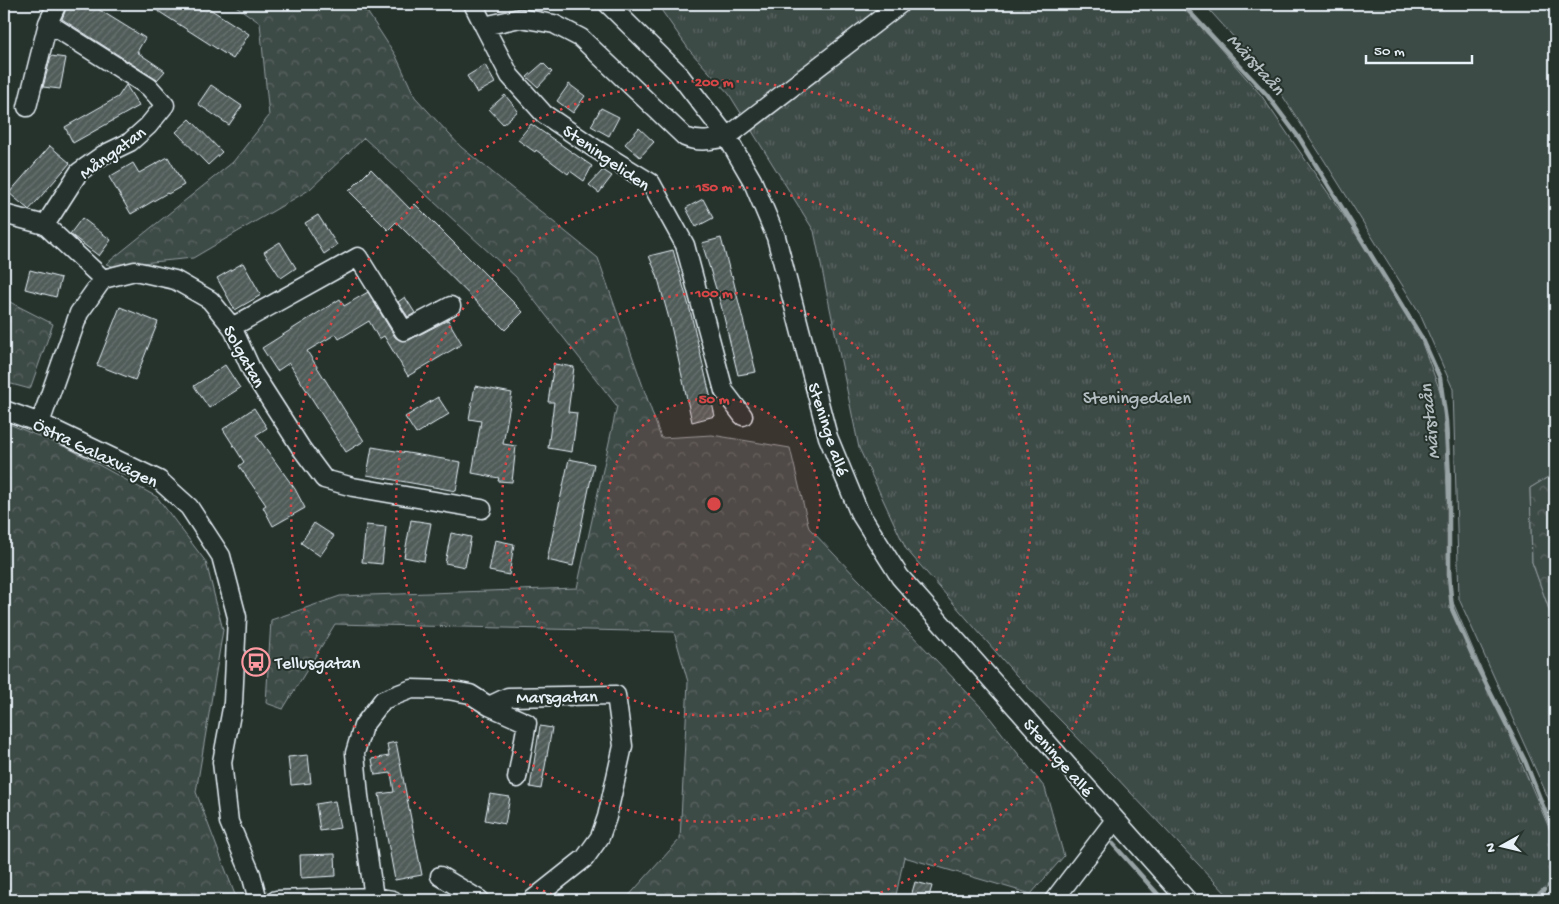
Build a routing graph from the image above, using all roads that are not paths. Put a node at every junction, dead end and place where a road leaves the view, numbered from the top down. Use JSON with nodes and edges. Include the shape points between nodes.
{"nodes":[{"id":1,"x":57,"y":4,"type":"edge"},
{"id":2,"x":473,"y":4,"type":"edge"},
{"id":3,"x":608,"y":4,"type":"edge"},
{"id":4,"x":900,"y":4,"type":"edge"},
{"id":5,"x":48,"y":23,"type":"junction"},
{"id":6,"x":484,"y":26,"type":"junction"},
{"id":7,"x":27,"y":107,"type":"dead end"},
{"id":8,"x":727,"y":137,"type":"junction"},
{"id":9,"x":4,"y":214,"type":"edge"},
{"id":10,"x":45,"y":225,"type":"junction"},
{"id":11,"x":103,"y":279,"type":"junction"},
{"id":12,"x":451,"y":306,"type":"dead end"},
{"id":13,"x":232,"y":327,"type":"junction"},
{"id":14,"x":4,"y":410,"type":"edge"},
{"id":15,"x":742,"y":416,"type":"dead end"},
{"id":16,"x":40,"y":423,"type":"junction"},
{"id":17,"x":482,"y":509,"type":"dead end"},
{"id":18,"x":489,"y":706,"type":"junction"},
{"id":19,"x":517,"y":778,"type":"dead end"},
{"id":20,"x":1115,"y":820,"type":"junction"},
{"id":21,"x":440,"y":876,"type":"dead end"},
{"id":22,"x":456,"y":894,"type":"edge"},
{"id":23,"x":374,"y":897,"type":"junction"},
{"id":24,"x":258,"y":900,"type":"edge"},
{"id":25,"x":276,"y":900,"type":"edge"},
{"id":26,"x":394,"y":900,"type":"edge"},
{"id":27,"x":480,"y":900,"type":"edge"},
{"id":28,"x":532,"y":900,"type":"edge"},
{"id":29,"x":1054,"y":900,"type":"edge"},
{"id":30,"x":1187,"y":900,"type":"edge"}],
"edges":[{"from":1,"to":5,"type":"street"},
{"from":2,"to":6,"type":"street","name":"Steningeliden"},
{"from":3,"to":8,"type":"street","name":"Steninge allé","via":[[676,72]]},
{"from":4,"to":8,"type":"street"},
{"from":5,"to":7,"type":"street"},
{"from":5,"to":10,"type":"street","name":"Mångatan","via":[[149,87],[164,105],[130,142],[79,172]]},
{"from":6,"to":8,"type":"street","via":[[520,18],[554,24],[581,38],[685,137],[694,141]]},
{"from":6,"to":15,"type":"street","name":"Steningeliden","via":[[510,76],[544,114],[651,182],[685,245],[724,391]]},
{"from":8,"to":20,"type":"street","name":"Steninge allé","via":[[752,180],[776,237],[828,437],[859,512],[900,577]]},
{"from":9,"to":10,"type":"street"},
{"from":10,"to":11,"type":"street"},
{"from":11,"to":13,"type":"street","name":"Solgatan","via":[[135,272],[175,280],[210,300]]},
{"from":11,"to":16,"type":"street","via":[[79,313]]},
{"from":12,"to":13,"type":"street","via":[[404,331],[358,257]]},
{"from":13,"to":17,"type":"street","name":"Solgatan","via":[[253,373],[324,479]]},
{"from":14,"to":16,"type":"street","name":"Östra Galaxvägen"},
{"from":16,"to":24,"type":"street","name":"Östra Galaxvägen","via":[[159,480],[188,508],[221,556],[237,617],[233,703],[222,762],[229,822]]},
{"from":18,"to":19,"type":"street","via":[[527,723]]},
{"from":18,"to":23,"type":"street","via":[[470,694],[412,690],[383,700],[363,726],[355,754]]},
{"from":18,"to":28,"type":"street","name":"Marsgatan","via":[[508,697],[616,695],[623,746],[600,837],[585,858]]},
{"from":20,"to":29,"type":"street"},
{"from":20,"to":30,"type":"street","name":"Steninge allé"},
{"from":21,"to":22,"type":"street"},
{"from":22,"to":27,"type":"street"},
{"from":23,"to":25,"type":"street"},
{"from":23,"to":26,"type":"street"}]}
